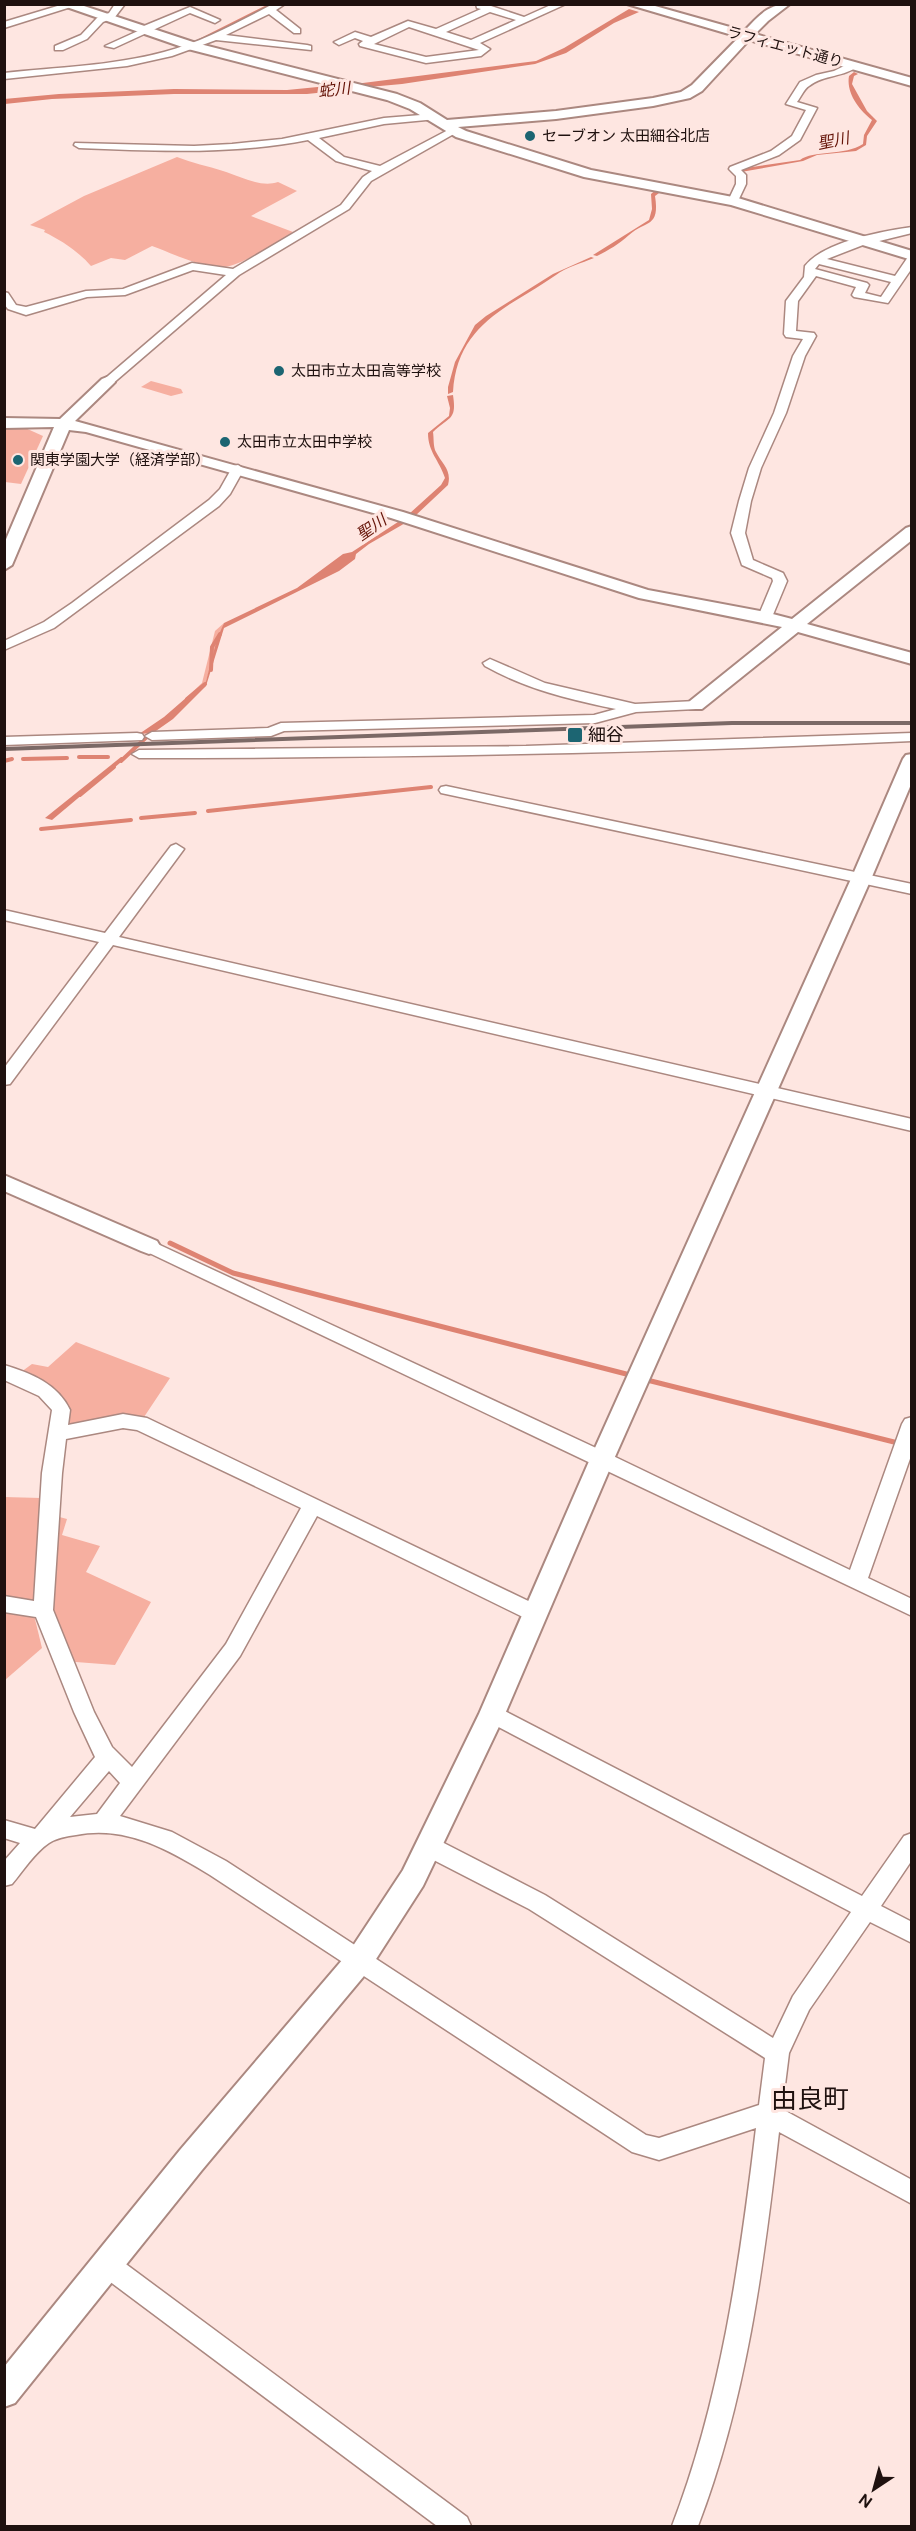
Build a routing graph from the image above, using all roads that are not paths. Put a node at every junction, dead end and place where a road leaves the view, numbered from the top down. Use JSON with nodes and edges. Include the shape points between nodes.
{"nodes":[{"id":1,"x":121,"y":4,"type":"edge"},
{"id":2,"x":473,"y":4,"type":"edge"},
{"id":3,"x":562,"y":4,"type":"edge"},
{"id":4,"x":633,"y":4,"type":"edge"},
{"id":5,"x":784,"y":4,"type":"edge"},
{"id":6,"x":67,"y":5,"type":"edge"},
{"id":7,"x":274,"y":6,"type":"edge"},
{"id":8,"x":490,"y":9,"type":"junction"},
{"id":9,"x":106,"y":17,"type":"junction"},
{"id":10,"x":215,"y":20,"type":"dead end"},
{"id":11,"x":525,"y":20,"type":"junction"},
{"id":12,"x":4,"y":25,"type":"edge"},
{"id":13,"x":144,"y":31,"type":"junction"},
{"id":14,"x":297,"y":31,"type":"dead end"},
{"id":15,"x":394,"y":31,"type":"junction"},
{"id":16,"x":437,"y":32,"type":"junction"},
{"id":17,"x":405,"y":34,"type":"dead end"},
{"id":18,"x":215,"y":36,"type":"junction"},
{"id":19,"x":746,"y":37,"type":"junction"},
{"id":20,"x":372,"y":41,"type":"junction"},
{"id":21,"x":339,"y":42,"type":"dead end"},
{"id":22,"x":472,"y":43,"type":"junction"},
{"id":23,"x":110,"y":45,"type":"dead end"},
{"id":24,"x":192,"y":46,"type":"junction"},
{"id":25,"x":59,"y":48,"type":"dead end"},
{"id":26,"x":307,"y":48,"type":"dead end"},
{"id":27,"x":854,"y":65,"type":"junction"},
{"id":28,"x":4,"y":76,"type":"edge"},
{"id":29,"x":912,"y":82,"type":"edge"},
{"id":30,"x":444,"y":124,"type":"junction"},
{"id":31,"x":310,"y":135,"type":"junction"},
{"id":32,"x":79,"y":145,"type":"dead end"},
{"id":33,"x":381,"y":170,"type":"junction"},
{"id":34,"x":733,"y":201,"type":"junction"},
{"id":35,"x":912,"y":230,"type":"edge"},
{"id":36,"x":861,"y":241,"type":"junction"},
{"id":37,"x":912,"y":257,"type":"edge"},
{"id":38,"x":817,"y":260,"type":"junction"},
{"id":39,"x":809,"y":271,"type":"junction"},
{"id":40,"x":235,"y":273,"type":"junction"},
{"id":41,"x":897,"y":280,"type":"junction"},
{"id":42,"x":4,"y":294,"type":"edge"},
{"id":43,"x":107,"y":382,"type":"joint"},
{"id":44,"x":4,"y":423,"type":"edge"},
{"id":45,"x":64,"y":423,"type":"junction"},
{"id":46,"x":238,"y":469,"type":"junction"},
{"id":47,"x":912,"y":531,"type":"edge"},
{"id":48,"x":4,"y":565,"type":"edge"},
{"id":49,"x":765,"y":617,"type":"junction"},
{"id":50,"x":795,"y":625,"type":"junction"},
{"id":51,"x":4,"y":646,"type":"edge"},
{"id":52,"x":912,"y":659,"type":"edge"},
{"id":53,"x":490,"y":663,"type":"dead end"},
{"id":54,"x":696,"y":705,"type":"joint"},
{"id":55,"x":635,"y":708,"type":"junction"},
{"id":56,"x":137,"y":736,"type":"dead end"},
{"id":57,"x":152,"y":736,"type":"dead end"},
{"id":58,"x":912,"y":737,"type":"edge"},
{"id":59,"x":4,"y":741,"type":"edge"},
{"id":60,"x":139,"y":754,"type":"dead end"},
{"id":61,"x":912,"y":759,"type":"edge"},
{"id":62,"x":446,"y":790,"type":"dead end"},
{"id":63,"x":176,"y":849,"type":"dead end"},
{"id":64,"x":861,"y":879,"type":"junction"},
{"id":65,"x":912,"y":889,"type":"edge"},
{"id":66,"x":4,"y":915,"type":"edge"},
{"id":67,"x":108,"y":938,"type":"junction"},
{"id":68,"x":4,"y":1080,"type":"edge"},
{"id":69,"x":765,"y":1091,"type":"junction"},
{"id":70,"x":912,"y":1125,"type":"edge"},
{"id":71,"x":4,"y":1182,"type":"edge"},
{"id":72,"x":149,"y":1246,"type":"joint"},
{"id":73,"x":4,"y":1372,"type":"edge"},
{"id":74,"x":912,"y":1424,"type":"edge"},
{"id":75,"x":58,"y":1434,"type":"junction"},
{"id":76,"x":906,"y":1455,"type":"edge"},
{"id":77,"x":602,"y":1459,"type":"junction"},
{"id":78,"x":312,"y":1507,"type":"junction"},
{"id":79,"x":856,"y":1582,"type":"junction"},
{"id":80,"x":4,"y":1604,"type":"edge"},
{"id":81,"x":912,"y":1608,"type":"edge"},
{"id":82,"x":43,"y":1610,"type":"junction"},
{"id":83,"x":536,"y":1614,"type":"junction"},
{"id":84,"x":492,"y":1714,"type":"junction"},
{"id":85,"x":108,"y":1757,"type":"junction"},
{"id":86,"x":134,"y":1783,"type":"junction"},
{"id":87,"x":104,"y":1821,"type":"junction"},
{"id":88,"x":4,"y":1828,"type":"edge"},
{"id":89,"x":39,"y":1839,"type":"junction"},
{"id":90,"x":912,"y":1842,"type":"edge"},
{"id":91,"x":428,"y":1846,"type":"junction"},
{"id":92,"x":4,"y":1877,"type":"edge"},
{"id":93,"x":867,"y":1908,"type":"junction"},
{"id":94,"x":912,"y":1933,"type":"edge"},
{"id":95,"x":359,"y":1961,"type":"junction"},
{"id":96,"x":777,"y":2053,"type":"junction"},
{"id":97,"x":768,"y":2113,"type":"junction"},
{"id":98,"x":912,"y":2193,"type":"edge"},
{"id":99,"x":106,"y":2264,"type":"junction"},
{"id":100,"x":4,"y":2392,"type":"edge"},
{"id":101,"x":458,"y":2526,"type":"edge"},
{"id":102,"x":685,"y":2526,"type":"edge"}],
"edges":[{"from":1,"to":9,"type":"street"},
{"from":2,"to":8,"type":"street"},
{"from":3,"to":11,"type":"street"},
{"from":4,"to":19,"type":"street","name":"ラフィエット通り"},
{"from":5,"to":19,"type":"street"},
{"from":6,"to":9,"type":"street"},
{"from":6,"to":12,"type":"street"},
{"from":7,"to":14,"type":"street"},
{"from":7,"to":18,"type":"street"},
{"from":8,"to":11,"type":"street"},
{"from":8,"to":16,"type":"street"},
{"from":9,"to":13,"type":"street"},
{"from":9,"to":25,"type":"street","via":[[84,37]]},
{"from":10,"to":13,"type":"street","via":[[190,10]]},
{"from":11,"to":22,"type":"street"},
{"from":13,"to":23,"type":"street"},
{"from":13,"to":24,"type":"street"},
{"from":15,"to":16,"type":"street","via":[[408,24]]},
{"from":15,"to":17,"type":"street"},
{"from":15,"to":20,"type":"street"},
{"from":16,"to":22,"type":"street"},
{"from":18,"to":24,"type":"street"},
{"from":18,"to":26,"type":"street"},
{"from":19,"to":27,"type":"street","name":"ラフィエット通り"},
{"from":19,"to":30,"type":"street","via":[[697,88],[685,95],[566,114]]},
{"from":20,"to":21,"type":"street","via":[[355,35]]},
{"from":20,"to":22,"type":"street","via":[[364,44],[426,60],[481,53],[485,49]]},
{"from":24,"to":28,"type":"street","via":[[90,69]]},
{"from":24,"to":30,"type":"street","via":[[402,100]]},
{"from":27,"to":29,"type":"street","name":"ラフィエット通り"},
{"from":27,"to":34,"type":"street","via":[[804,84],[791,104],[812,108],[796,138],[775,153],[734,169],[741,175],[741,184]]},
{"from":30,"to":31,"type":"street","via":[[384,120]]},
{"from":30,"to":33,"type":"street"},
{"from":30,"to":34,"type":"street","via":[[602,178]]},
{"from":31,"to":32,"type":"street","via":[[215,149]]},
{"from":31,"to":33,"type":"street","via":[[340,159]]},
{"from":33,"to":40,"type":"street","via":[[368,179],[345,207]]},
{"from":34,"to":36,"type":"street"},
{"from":35,"to":36,"type":"street"},
{"from":36,"to":37,"type":"street"},
{"from":36,"to":38,"type":"street"},
{"from":37,"to":41,"type":"street"},
{"from":38,"to":39,"type":"street"},
{"from":38,"to":41,"type":"street"},
{"from":39,"to":41,"type":"street","via":[[863,285],[858,295],[884,301]]},
{"from":39,"to":49,"type":"street","via":[[810,277],[792,301],[790,334],[810,336],[755,468],[738,533],[747,562],[780,580]]},
{"from":40,"to":42,"type":"street","via":[[192,266],[125,292],[86,294],[26,311],[12,307]]},
{"from":40,"to":43,"type":"street"},
{"from":43,"to":45,"type":"street"},
{"from":44,"to":45,"type":"street"},
{"from":45,"to":46,"type":"street"},
{"from":45,"to":48,"type":"street"},
{"from":46,"to":49,"type":"street","via":[[645,594]]},
{"from":46,"to":51,"type":"street","via":[[214,503],[77,606],[49,625]]},
{"from":47,"to":50,"type":"street"},
{"from":49,"to":50,"type":"street"},
{"from":50,"to":52,"type":"street"},
{"from":50,"to":54,"type":"street"},
{"from":53,"to":55,"type":"street","via":[[504,672],[581,698]]},
{"from":54,"to":55,"type":"street"},
{"from":55,"to":57,"type":"street","via":[[595,719],[281,727],[271,732]]},
{"from":56,"to":59,"type":"street"},
{"from":58,"to":60,"type":"street","via":[[681,747]]},
{"from":61,"to":64,"type":"street"},
{"from":62,"to":64,"type":"street"},
{"from":63,"to":67,"type":"street"},
{"from":64,"to":65,"type":"street"},
{"from":64,"to":69,"type":"street"},
{"from":66,"to":67,"type":"street"},
{"from":67,"to":68,"type":"street"},
{"from":67,"to":69,"type":"street"},
{"from":69,"to":70,"type":"street"},
{"from":69,"to":77,"type":"street"},
{"from":71,"to":72,"type":"street"},
{"from":72,"to":77,"type":"street"},
{"from":73,"to":75,"type":"street","via":[[59,1401],[62,1410]]},
{"from":74,"to":76,"type":"street"},
{"from":75,"to":78,"type":"street","via":[[123,1421],[140,1423],[252,1474]]},
{"from":75,"to":82,"type":"street"},
{"from":76,"to":79,"type":"street"},
{"from":77,"to":79,"type":"street"},
{"from":77,"to":83,"type":"street"},
{"from":78,"to":83,"type":"street"},
{"from":78,"to":86,"type":"street","via":[[233,1650]]},
{"from":79,"to":81,"type":"street"},
{"from":80,"to":82,"type":"street"},
{"from":82,"to":85,"type":"street","via":[[84,1712]]},
{"from":83,"to":84,"type":"street"},
{"from":84,"to":91,"type":"street"},
{"from":84,"to":93,"type":"street"},
{"from":85,"to":86,"type":"street"},
{"from":85,"to":89,"type":"street"},
{"from":86,"to":87,"type":"street"},
{"from":87,"to":89,"type":"street","via":[[75,1824]]},
{"from":87,"to":95,"type":"street","via":[[174,1842]]},
{"from":88,"to":89,"type":"street"},
{"from":89,"to":92,"type":"street"},
{"from":90,"to":93,"type":"street"},
{"from":91,"to":95,"type":"street","via":[[413,1878]]},
{"from":91,"to":96,"type":"street","via":[[537,1902]]},
{"from":93,"to":94,"type":"street"},
{"from":93,"to":96,"type":"street","via":[[801,2003]]},
{"from":95,"to":97,"type":"street","via":[[640,2144],[659,2149]]},
{"from":95,"to":99,"type":"street"},
{"from":96,"to":97,"type":"street"},
{"from":97,"to":98,"type":"street"},
{"from":97,"to":102,"type":"street","via":[[757,2220],[733,2361],[705,2474]]},
{"from":99,"to":100,"type":"street"},
{"from":99,"to":101,"type":"street"}]}
